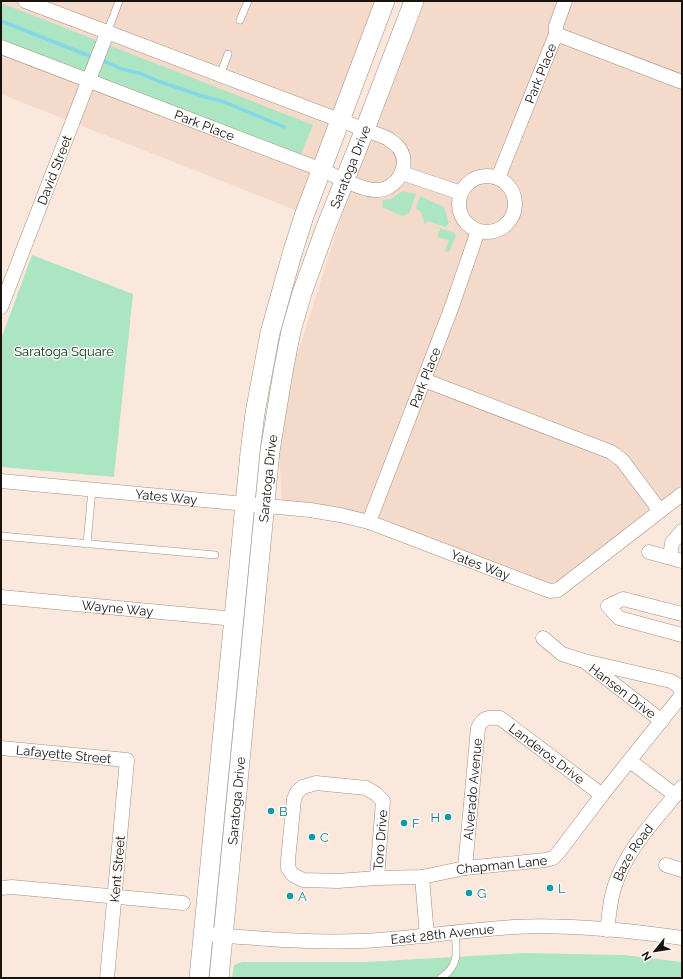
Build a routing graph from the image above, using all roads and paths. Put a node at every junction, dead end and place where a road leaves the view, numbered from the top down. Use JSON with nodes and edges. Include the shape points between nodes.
{"nodes":[{"id":1,"x":25,"y":1,"type":"edge"},
{"id":2,"x":119,"y":1,"type":"edge"},
{"id":3,"x":248,"y":1,"type":"edge"},
{"id":4,"x":385,"y":1,"type":"edge"},
{"id":5,"x":414,"y":1,"type":"edge"},
{"id":6,"x":565,"y":1,"type":"edge"},
{"id":7,"x":240,"y":20,"type":"dead end"},
{"id":8,"x":107,"y":33,"type":"junction"},
{"id":9,"x":556,"y":34,"type":"junction"},
{"id":10,"x":1,"y":47,"type":"edge"},
{"id":11,"x":228,"y":54,"type":"dead end"},
{"id":12,"x":220,"y":75,"type":"junction"},
{"id":13,"x":91,"y":76,"type":"junction"},
{"id":14,"x":682,"y":82,"type":"edge"},
{"id":15,"x":340,"y":120,"type":"junction"},
{"id":16,"x":365,"y":129,"type":"junction"},
{"id":17,"x":322,"y":170,"type":"junction"},
{"id":18,"x":402,"y":172,"type":"junction"},
{"id":19,"x":498,"y":178,"type":"junction"},
{"id":20,"x":345,"y":180,"type":"junction"},
{"id":21,"x":461,"y":194,"type":"junction"},
{"id":22,"x":478,"y":231,"type":"junction"},
{"id":23,"x":1,"y":307,"type":"edge"},
{"id":24,"x":424,"y":380,"type":"junction"},
{"id":25,"x":1,"y":481,"type":"edge"},
{"id":26,"x":92,"y":489,"type":"junction"},
{"id":27,"x":682,"y":494,"type":"edge"},
{"id":28,"x":246,"y":503,"type":"junction"},
{"id":29,"x":265,"y":505,"type":"junction"},
{"id":30,"x":660,"y":510,"type":"junction"},
{"id":31,"x":369,"y":522,"type":"junction"},
{"id":32,"x":682,"y":531,"type":"edge"},
{"id":33,"x":1,"y":536,"type":"edge"},
{"id":34,"x":87,"y":544,"type":"junction"},
{"id":35,"x":649,"y":552,"type":"dead end"},
{"id":36,"x":215,"y":555,"type":"dead end"},
{"id":37,"x":676,"y":559,"type":"edge"},
{"id":38,"x":1,"y":597,"type":"edge"},
{"id":39,"x":682,"y":614,"type":"edge"},
{"id":40,"x":235,"y":619,"type":"junction"},
{"id":41,"x":682,"y":635,"type":"edge"},
{"id":42,"x":543,"y":638,"type":"dead end"},
{"id":43,"x":584,"y":661,"type":"junction"},
{"id":44,"x":681,"y":696,"type":"joint"},
{"id":45,"x":490,"y":717,"type":"joint"},
{"id":46,"x":662,"y":721,"type":"junction"},
{"id":47,"x":1,"y":748,"type":"edge"},
{"id":48,"x":127,"y":760,"type":"joint"},
{"id":49,"x":630,"y":760,"type":"junction"},
{"id":50,"x":341,"y":786,"type":"joint"},
{"id":51,"x":679,"y":791,"type":"edge"},
{"id":52,"x":602,"y":795,"type":"junction"},
{"id":53,"x":666,"y":865,"type":"dead end"},
{"id":54,"x":465,"y":868,"type":"junction"},
{"id":55,"x":682,"y":870,"type":"edge"},
{"id":56,"x":422,"y":877,"type":"junction"},
{"id":57,"x":377,"y":878,"type":"junction"},
{"id":58,"x":1,"y":888,"type":"edge"},
{"id":59,"x":114,"y":897,"type":"junction"},
{"id":60,"x":183,"y":903,"type":"dead end"},
{"id":61,"x":607,"y":930,"type":"junction"},
{"id":62,"x":455,"y":933,"type":"junction"},
{"id":63,"x":203,"y":934,"type":"junction"},
{"id":64,"x":223,"y":935,"type":"junction"},
{"id":65,"x":427,"y":936,"type":"junction"},
{"id":66,"x":682,"y":938,"type":"edge"},
{"id":67,"x":107,"y":978,"type":"edge"},
{"id":68,"x":199,"y":978,"type":"edge"},
{"id":69,"x":219,"y":978,"type":"edge"},
{"id":70,"x":441,"y":978,"type":"edge"}],
"edges":[{"from":1,"to":8,"type":"street"},
{"from":2,"to":8,"type":"lane"},
{"from":3,"to":7,"type":"lane"},
{"from":4,"to":15,"type":"main road","name":"Saratoga Drive"},
{"from":5,"to":16,"type":"main road","name":"Saratoga Drive"},
{"from":6,"to":9,"type":"street","name":"Park Place","via":[[556,26]]},
{"from":8,"to":12,"type":"street"},
{"from":8,"to":13,"type":"street","name":"David Street"},
{"from":9,"to":14,"type":"street","name":"Park Place"},
{"from":9,"to":19,"type":"street","name":"Park Place"},
{"from":10,"to":13,"type":"street","name":"Park Place"},
{"from":11,"to":12,"type":"lane"},
{"from":12,"to":15,"type":"street"},
{"from":13,"to":17,"type":"street","name":"Park Place"},
{"from":13,"to":23,"type":"street","name":"David Street"},
{"from":15,"to":16,"type":"street"},
{"from":15,"to":17,"type":"main road","name":"Saratoga Drive"},
{"from":16,"to":18,"type":"street","via":[[387,138],[400,149],[404,164]]},
{"from":16,"to":20,"type":"main road","name":"Saratoga Drive"},
{"from":17,"to":20,"type":"street","name":"Park Place"},
{"from":17,"to":28,"type":"main road","name":"Saratoga Drive","via":[[292,254],[270,333],[256,413]]},
{"from":18,"to":20,"type":"street","name":"Park Place","via":[[398,180],[383,189],[370,189]]},
{"from":18,"to":21,"type":"street"},
{"from":19,"to":21,"type":"street","via":[[476,178],[467,184]]},
{"from":19,"to":22,"type":"street","via":[[507,184],[513,193],[516,204],[514,214],[508,224],[499,230],[489,233]]},
{"from":20,"to":29,"type":"main road","name":"Saratoga Drive","via":[[313,261],[291,331],[276,411]]},
{"from":21,"to":22,"type":"street","via":[[459,205],[462,216],[468,225]]},
{"from":22,"to":24,"type":"street","name":"Park Place"},
{"from":24,"to":30,"type":"street","via":[[611,452],[622,460]]},
{"from":24,"to":31,"type":"street","name":"Park Place"},
{"from":25,"to":26,"type":"street","name":"Yates Way"},
{"from":26,"to":28,"type":"street","name":"Yates Way"},
{"from":26,"to":34,"type":"lane"},
{"from":27,"to":30,"type":"street"},
{"from":28,"to":29,"type":"street","name":"Yates Way"},
{"from":28,"to":40,"type":"main road","name":"Saratoga Drive"},
{"from":29,"to":31,"type":"street","name":"Yates Way","via":[[310,510]]},
{"from":29,"to":64,"type":"main road","name":"Saratoga Drive"},
{"from":30,"to":31,"type":"street","name":"Yates Way","via":[[558,590],[550,591]]},
{"from":32,"to":37,"type":"street","via":[[672,543]]},
{"from":33,"to":34,"type":"lane"},
{"from":34,"to":36,"type":"lane"},
{"from":35,"to":37,"type":"street"},
{"from":38,"to":40,"type":"street","name":"Wayne Way"},
{"from":39,"to":41,"type":"street","via":[[623,599],[608,606],[619,618]]},
{"from":40,"to":63,"type":"main road","name":"Saratoga Drive"},
{"from":42,"to":43,"type":"street","name":"Hansen Drive","via":[[562,654]]},
{"from":43,"to":44,"type":"street","name":"Hansen Drive","via":[[671,681],[680,687]]},
{"from":43,"to":46,"type":"street","name":"Hansen Drive"},
{"from":44,"to":46,"type":"street","name":"Chapman Lane"},
{"from":45,"to":52,"type":"street","name":"Landeros Drive","via":[[500,718]]},
{"from":45,"to":54,"type":"street","name":"Alverado Avenue","via":[[482,721],[478,728]]},
{"from":46,"to":49,"type":"street","name":"Chapman Lane"},
{"from":47,"to":48,"type":"street","name":"Lafayette Street"},
{"from":48,"to":59,"type":"street","name":"Kent Street"},
{"from":49,"to":51,"type":"street"},
{"from":49,"to":52,"type":"street","name":"Chapman Lane"},
{"from":50,"to":57,"type":"street","name":"Toro Drive","via":[[366,788],[384,801]]},
{"from":50,"to":57,"type":"street","name":"Chapman Lane","via":[[316,783],[297,792],[294,799],[288,868],[293,875],[303,880]]},
{"from":51,"to":61,"type":"street","name":"Baze Road","via":[[628,856],[614,888]]},
{"from":52,"to":54,"type":"street","name":"Chapman Lane","via":[[553,858]]},
{"from":53,"to":55,"type":"street"},
{"from":54,"to":56,"type":"street","name":"Chapman Lane"},
{"from":56,"to":57,"type":"street","name":"Chapman Lane"},
{"from":56,"to":65,"type":"street"},
{"from":58,"to":59,"type":"street"},
{"from":59,"to":60,"type":"street"},
{"from":59,"to":67,"type":"street","name":"Kent Street"},
{"from":61,"to":62,"type":"street","name":"East 28th Avenue","via":[[514,927]]},
{"from":61,"to":66,"type":"street","name":"East 28th Avenue"},
{"from":62,"to":65,"type":"street","name":"East 28th Avenue"},
{"from":62,"to":70,"type":"lane","via":[[455,962]]},
{"from":63,"to":64,"type":"street","name":"East 28th Avenue"},
{"from":63,"to":68,"type":"main road","name":"Saratoga Drive"},
{"from":64,"to":65,"type":"street","name":"East 28th Avenue","via":[[333,942]]},
{"from":64,"to":69,"type":"main road","name":"Saratoga Drive"}]}
